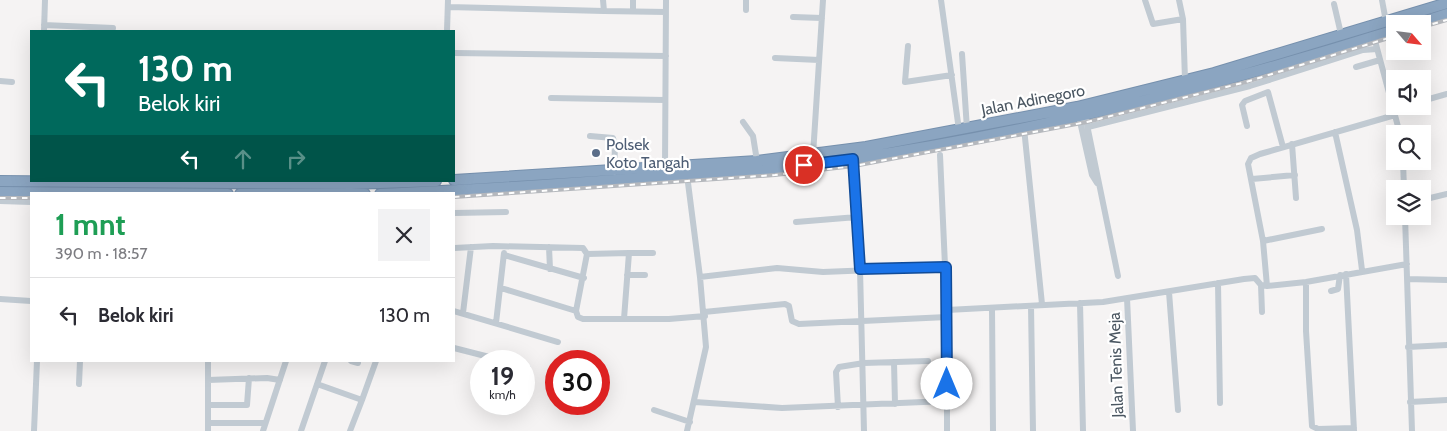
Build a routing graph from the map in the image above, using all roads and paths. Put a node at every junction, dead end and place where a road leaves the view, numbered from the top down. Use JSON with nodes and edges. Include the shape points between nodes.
{"nodes":[{"id":1,"x":45,"y":0,"type":"edge"},
{"id":2,"x":603,"y":0,"type":"edge"},
{"id":3,"x":633,"y":0,"type":"edge"},
{"id":4,"x":666,"y":0,"type":"edge"},
{"id":5,"x":746,"y":0,"type":"edge"},
{"id":6,"x":823,"y":0,"type":"edge"},
{"id":7,"x":941,"y":0,"type":"edge"},
{"id":8,"x":1145,"y":0,"type":"edge"},
{"id":9,"x":1180,"y":0,"type":"edge"},
{"id":10,"x":1382,"y":0,"type":"edge"},
{"id":11,"x":1447,"y":3,"type":"edge"},
{"id":12,"x":448,"y":4,"type":"edge"},
{"id":13,"x":1334,"y":4,"type":"dead end"},
{"id":14,"x":746,"y":10,"type":"dead end"},
{"id":15,"x":604,"y":11,"type":"junction"},
{"id":16,"x":633,"y":11,"type":"junction"},
{"id":17,"x":666,"y":12,"type":"junction"},
{"id":18,"x":1447,"y":14,"type":"edge"},
{"id":19,"x":1408,"y":15,"type":"edge"},
{"id":20,"x":793,"y":16,"type":"dead end"},
{"id":21,"x":822,"y":18,"type":"junction"},
{"id":22,"x":1183,"y":19,"type":"junction"},
{"id":23,"x":1431,"y":19,"type":"edge"},
{"id":24,"x":1386,"y":22,"type":"joint"},
{"id":25,"x":44,"y":28,"type":"edge"},
{"id":26,"x":113,"y":28,"type":"dead end"},
{"id":27,"x":447,"y":30,"type":"edge"},
{"id":28,"x":1386,"y":33,"type":"edge"},
{"id":29,"x":1341,"y":34,"type":"junction"},
{"id":30,"x":1374,"y":37,"type":"junction"},
{"id":31,"x":908,"y":46,"type":"dead end"},
{"id":32,"x":1377,"y":49,"type":"junction"},
{"id":33,"x":455,"y":52,"type":"edge"},
{"id":34,"x":962,"y":54,"type":"dead end"},
{"id":35,"x":666,"y":56,"type":"junction"},
{"id":36,"x":775,"y":58,"type":"dead end"},
{"id":37,"x":819,"y":60,"type":"junction"},
{"id":38,"x":1380,"y":60,"type":"junction"},
{"id":39,"x":1356,"y":67,"type":"dead end"},
{"id":40,"x":952,"y":75,"type":"junction"},
{"id":41,"x":1185,"y":80,"type":"junction"},
{"id":42,"x":0,"y":81,"type":"edge"},
{"id":43,"x":12,"y":82,"type":"dead end"},
{"id":44,"x":1386,"y":82,"type":"edge"},
{"id":45,"x":1447,"y":94,"type":"edge"},
{"id":46,"x":551,"y":98,"type":"dead end"},
{"id":47,"x":1431,"y":98,"type":"edge"},
{"id":48,"x":665,"y":100,"type":"junction"},
{"id":49,"x":1386,"y":115,"type":"edge"},
{"id":50,"x":1082,"y":116,"type":"junction"},
{"id":51,"x":742,"y":122,"type":"dead end"},
{"id":52,"x":1088,"y":126,"type":"junction"},
{"id":53,"x":1247,"y":126,"type":"dead end"},
{"id":54,"x":1024,"y":128,"type":"junction"},
{"id":55,"x":963,"y":129,"type":"junction"},
{"id":56,"x":1335,"y":132,"type":"junction"},
{"id":57,"x":590,"y":136,"type":"dead end"},
{"id":58,"x":949,"y":137,"type":"junction"},
{"id":59,"x":1087,"y":140,"type":"junction"},
{"id":60,"x":930,"y":141,"type":"junction"},
{"id":61,"x":1292,"y":144,"type":"junction"},
{"id":62,"x":1283,"y":147,"type":"junction"},
{"id":63,"x":940,"y":154,"type":"dead end"},
{"id":64,"x":813,"y":155,"type":"junction"},
{"id":65,"x":853,"y":159,"type":"junction"},
{"id":66,"x":756,"y":161,"type":"junction"},
{"id":67,"x":664,"y":167,"type":"junction"},
{"id":68,"x":614,"y":172,"type":"junction"},
{"id":69,"x":687,"y":175,"type":"junction"},
{"id":70,"x":1295,"y":175,"type":"junction"},
{"id":71,"x":1252,"y":179,"type":"junction"},
{"id":72,"x":455,"y":180,"type":"edge"},
{"id":73,"x":0,"y":181,"type":"edge"},
{"id":74,"x":30,"y":181,"type":"edge"},
{"id":75,"x":71,"y":182,"type":"edge"},
{"id":76,"x":139,"y":182,"type":"edge"},
{"id":77,"x":310,"y":182,"type":"edge"},
{"id":78,"x":211,"y":188,"type":"edge"},
{"id":79,"x":223,"y":188,"type":"edge"},
{"id":80,"x":437,"y":189,"type":"edge"},
{"id":81,"x":0,"y":192,"type":"edge"},
{"id":82,"x":30,"y":192,"type":"edge"},
{"id":83,"x":153,"y":192,"type":"edge"},
{"id":84,"x":403,"y":192,"type":"edge"},
{"id":85,"x":1447,"y":194,"type":"edge"},
{"id":86,"x":1296,"y":198,"type":"dead end"},
{"id":87,"x":1431,"y":198,"type":"edge"},
{"id":88,"x":0,"y":202,"type":"edge"},
{"id":89,"x":30,"y":202,"type":"edge"},
{"id":90,"x":506,"y":212,"type":"dead end"},
{"id":91,"x":455,"y":213,"type":"edge"},
{"id":92,"x":857,"y":217,"type":"junction"},
{"id":93,"x":796,"y":222,"type":"dead end"},
{"id":94,"x":1405,"y":225,"type":"edge"},
{"id":95,"x":1322,"y":229,"type":"dead end"},
{"id":96,"x":1263,"y":242,"type":"junction"},
{"id":97,"x":471,"y":247,"type":"junction"},
{"id":98,"x":504,"y":247,"type":"junction"},
{"id":99,"x":549,"y":247,"type":"junction"},
{"id":100,"x":455,"y":248,"type":"edge"},
{"id":101,"x":629,"y":253,"type":"junction"},
{"id":102,"x":653,"y":253,"type":"dead end"},
{"id":103,"x":587,"y":254,"type":"junction"},
{"id":104,"x":504,"y":255,"type":"junction"},
{"id":105,"x":1407,"y":264,"type":"junction"},
{"id":106,"x":946,"y":267,"type":"junction"},
{"id":107,"x":550,"y":269,"type":"junction"},
{"id":108,"x":860,"y":269,"type":"junction"},
{"id":109,"x":1362,"y":270,"type":"junction"},
{"id":110,"x":1343,"y":274,"type":"junction"},
{"id":111,"x":628,"y":275,"type":"junction"},
{"id":112,"x":645,"y":275,"type":"dead end"},
{"id":113,"x":1118,"y":276,"type":"dead end"},
{"id":114,"x":700,"y":277,"type":"junction"},
{"id":115,"x":584,"y":278,"type":"junction"},
{"id":116,"x":1407,"y":279,"type":"junction"},
{"id":117,"x":1447,"y":280,"type":"edge"},
{"id":118,"x":1306,"y":282,"type":"junction"},
{"id":119,"x":1218,"y":283,"type":"junction"},
{"id":120,"x":1264,"y":285,"type":"junction"},
{"id":121,"x":501,"y":288,"type":"junction"},
{"id":122,"x":1169,"y":292,"type":"junction"},
{"id":123,"x":1331,"y":292,"type":"dead end"},
{"id":124,"x":1127,"y":298,"type":"junction"},
{"id":125,"x":0,"y":299,"type":"edge"},
{"id":126,"x":30,"y":301,"type":"edge"},
{"id":127,"x":1080,"y":303,"type":"junction"},
{"id":128,"x":1042,"y":304,"type":"junction"},
{"id":129,"x":1031,"y":306,"type":"junction"},
{"id":130,"x":992,"y":308,"type":"junction"},
{"id":131,"x":455,"y":311,"type":"edge"},
{"id":132,"x":576,"y":311,"type":"junction"},
{"id":133,"x":1262,"y":312,"type":"dead end"},
{"id":134,"x":463,"y":313,"type":"junction"},
{"id":135,"x":704,"y":314,"type":"junction"},
{"id":136,"x":947,"y":314,"type":"junction"},
{"id":137,"x":624,"y":319,"type":"junction"},
{"id":138,"x":862,"y":320,"type":"junction"},
{"id":139,"x":496,"y":323,"type":"junction"},
{"id":140,"x":558,"y":342,"type":"dead end"},
{"id":141,"x":1447,"y":345,"type":"edge"},
{"id":142,"x":1408,"y":347,"type":"junction"},
{"id":143,"x":455,"y":348,"type":"edge"},
{"id":144,"x":470,"y":352,"type":"edge"},
{"id":145,"x":928,"y":361,"type":"dead end"},
{"id":146,"x":37,"y":362,"type":"edge"},
{"id":147,"x":80,"y":362,"type":"edge"},
{"id":148,"x":208,"y":362,"type":"edge"},
{"id":149,"x":286,"y":362,"type":"edge"},
{"id":150,"x":325,"y":362,"type":"edge"},
{"id":151,"x":376,"y":362,"type":"edge"},
{"id":152,"x":894,"y":362,"type":"junction"},
{"id":153,"x":864,"y":363,"type":"junction"},
{"id":154,"x":249,"y":378,"type":"junction"},
{"id":155,"x":208,"y":380,"type":"junction"},
{"id":156,"x":280,"y":380,"type":"junction"},
{"id":157,"x":79,"y":384,"type":"dead end"},
{"id":158,"x":317,"y":384,"type":"junction"},
{"id":159,"x":362,"y":400,"type":"junction"},
{"id":160,"x":1447,"y":400,"type":"edge"},
{"id":161,"x":947,"y":401,"type":"junction"},
{"id":162,"x":695,"y":402,"type":"junction"},
{"id":163,"x":1410,"y":402,"type":"junction"},
{"id":164,"x":1220,"y":403,"type":"dead end"},
{"id":165,"x":895,"y":404,"type":"junction"},
{"id":166,"x":208,"y":405,"type":"junction"},
{"id":167,"x":838,"y":406,"type":"junction"},
{"id":168,"x":864,"y":406,"type":"junction"},
{"id":169,"x":654,"y":410,"type":"dead end"},
{"id":170,"x":1178,"y":410,"type":"dead end"},
{"id":171,"x":208,"y":422,"type":"junction"},
{"id":172,"x":690,"y":422,"type":"junction"},
{"id":173,"x":264,"y":423,"type":"junction"},
{"id":174,"x":1354,"y":430,"type":"edge"},
{"id":175,"x":34,"y":431,"type":"edge"},
{"id":176,"x":208,"y":431,"type":"edge"},
{"id":177,"x":263,"y":431,"type":"edge"},
{"id":178,"x":301,"y":431,"type":"edge"},
{"id":179,"x":350,"y":431,"type":"edge"},
{"id":180,"x":687,"y":431,"type":"edge"},
{"id":181,"x":864,"y":431,"type":"edge"},
{"id":182,"x":947,"y":431,"type":"edge"},
{"id":183,"x":993,"y":431,"type":"edge"},
{"id":184,"x":1033,"y":431,"type":"edge"},
{"id":185,"x":1083,"y":431,"type":"edge"},
{"id":186,"x":1133,"y":431,"type":"edge"},
{"id":187,"x":1412,"y":431,"type":"edge"}],
"edges":[{"from":1,"to":25,"type":"street"},
{"from":2,"to":15,"type":"street"},
{"from":3,"to":16,"type":"street"},
{"from":4,"to":17,"type":"street"},
{"from":5,"to":14,"type":"street"},
{"from":6,"to":21,"type":"street"},
{"from":7,"to":40,"type":"street"},
{"from":8,"to":22,"type":"street","via":[[1153,24]]},
{"from":9,"to":22,"type":"street"},
{"from":10,"to":24,"type":"street"},
{"from":11,"to":19,"type":"highway","name":"Jalan Adinegoro"},
{"from":12,"to":15,"type":"street"},
{"from":12,"to":27,"type":"street"},
{"from":13,"to":29,"type":"street"},
{"from":15,"to":16,"type":"street"},
{"from":16,"to":17,"type":"street"},
{"from":17,"to":35,"type":"street"},
{"from":18,"to":23,"type":"highway"},
{"from":20,"to":21,"type":"street"},
{"from":21,"to":37,"type":"street"},
{"from":22,"to":41,"type":"street"},
{"from":24,"to":29,"type":"highway","name":"Jalan Adinegoro"},
{"from":25,"to":26,"type":"street"},
{"from":28,"to":30,"type":"highway"},
{"from":29,"to":41,"type":"highway","name":"Jalan Adinegoro","via":[[1257,62]]},
{"from":30,"to":32,"type":"street"},
{"from":30,"to":50,"type":"highway","via":[[1266,70]]},
{"from":31,"to":40,"type":"street","via":[[905,82]]},
{"from":32,"to":38,"type":"street"},
{"from":32,"to":52,"type":"street","via":[[1363,50],[1250,86]]},
{"from":33,"to":35,"type":"street"},
{"from":34,"to":55,"type":"street"},
{"from":35,"to":48,"type":"street"},
{"from":36,"to":37,"type":"street"},
{"from":37,"to":64,"type":"street"},
{"from":38,"to":39,"type":"street"},
{"from":38,"to":44,"type":"street"},
{"from":40,"to":55,"type":"street"},
{"from":41,"to":55,"type":"highway","name":"Jalan Adinegoro","via":[[1077,108]]},
{"from":42,"to":43,"type":"street"},
{"from":45,"to":47,"type":"street"},
{"from":46,"to":48,"type":"street"},
{"from":48,"to":67,"type":"street"},
{"from":49,"to":56,"type":"street"},
{"from":50,"to":52,"type":"street"},
{"from":50,"to":54,"type":"highway"},
{"from":50,"to":59,"type":"street"},
{"from":51,"to":66,"type":"street","via":[[753,136]]},
{"from":52,"to":59,"type":"street"},
{"from":53,"to":62,"type":"street","via":[[1242,105],[1268,92]]},
{"from":54,"to":58,"type":"highway"},
{"from":54,"to":128,"type":"street"},
{"from":55,"to":58,"type":"highway","name":"Jalan Adinegoro"},
{"from":56,"to":61,"type":"street"},
{"from":56,"to":109,"type":"street","via":[[1357,230]]},
{"from":57,"to":68,"type":"street","via":[[613,138]]},
{"from":58,"to":60,"type":"highway"},
{"from":59,"to":113,"type":"street","via":[[1092,175],[1099,186]]},
{"from":60,"to":64,"type":"highway"},
{"from":60,"to":65,"type":"highway"},
{"from":61,"to":62,"type":"street"},
{"from":61,"to":70,"type":"street"},
{"from":62,"to":71,"type":"street","via":[[1251,158],[1248,164]]},
{"from":63,"to":106,"type":"street"},
{"from":64,"to":66,"type":"highway"},
{"from":65,"to":69,"type":"highway"},
{"from":65,"to":92,"type":"street"},
{"from":66,"to":67,"type":"highway"},
{"from":67,"to":68,"type":"highway"},
{"from":68,"to":72,"type":"highway"},
{"from":69,"to":80,"type":"highway"},
{"from":69,"to":114,"type":"street"},
{"from":70,"to":71,"type":"street"},
{"from":70,"to":86,"type":"street"},
{"from":71,"to":96,"type":"street"},
{"from":73,"to":74,"type":"highway"},
{"from":75,"to":76,"type":"highway"},
{"from":76,"to":78,"type":"highway"},
{"from":77,"to":79,"type":"highway"},
{"from":77,"to":80,"type":"highway"},
{"from":78,"to":79,"type":"highway"},
{"from":78,"to":83,"type":"highway"},
{"from":80,"to":84,"type":"highway"},
{"from":81,"to":82,"type":"highway"},
{"from":85,"to":87,"type":"street"},
{"from":88,"to":89,"type":"street"},
{"from":90,"to":91,"type":"street"},
{"from":92,"to":93,"type":"street"},
{"from":92,"to":108,"type":"street"},
{"from":94,"to":105,"type":"street"},
{"from":95,"to":96,"type":"street"},
{"from":96,"to":120,"type":"street"},
{"from":97,"to":98,"type":"street"},
{"from":97,"to":100,"type":"street"},
{"from":97,"to":134,"type":"street"},
{"from":98,"to":99,"type":"street"},
{"from":98,"to":104,"type":"street"},
{"from":99,"to":103,"type":"street","via":[[580,247]]},
{"from":99,"to":107,"type":"street"},
{"from":101,"to":102,"type":"street"},
{"from":101,"to":103,"type":"street"},
{"from":101,"to":111,"type":"street"},
{"from":103,"to":115,"type":"street"},
{"from":104,"to":107,"type":"street"},
{"from":104,"to":121,"type":"street"},
{"from":105,"to":109,"type":"street"},
{"from":105,"to":116,"type":"street"},
{"from":106,"to":108,"type":"street"},
{"from":106,"to":136,"type":"street"},
{"from":107,"to":115,"type":"street"},
{"from":108,"to":114,"type":"street","via":[[803,272],[777,268]]},
{"from":108,"to":138,"type":"street"},
{"from":109,"to":110,"type":"street"},
{"from":110,"to":118,"type":"street"},
{"from":110,"to":123,"type":"street","via":[[1338,289]]},
{"from":110,"to":174,"type":"street"},
{"from":111,"to":112,"type":"street"},
{"from":111,"to":137,"type":"street"},
{"from":114,"to":135,"type":"street"},
{"from":115,"to":132,"type":"street"},
{"from":116,"to":117,"type":"street"},
{"from":116,"to":142,"type":"street"},
{"from":118,"to":120,"type":"street"},
{"from":118,"to":174,"type":"street","via":[[1312,426]]},
{"from":119,"to":120,"type":"street","via":[[1256,278]]},
{"from":119,"to":122,"type":"street"},
{"from":119,"to":164,"type":"street"},
{"from":120,"to":133,"type":"street"},
{"from":121,"to":132,"type":"street"},
{"from":121,"to":139,"type":"street"},
{"from":122,"to":124,"type":"street"},
{"from":122,"to":170,"type":"street"},
{"from":124,"to":127,"type":"street"},
{"from":124,"to":186,"type":"street","name":"Jalan Tenis Meja"},
{"from":125,"to":126,"type":"street"},
{"from":127,"to":128,"type":"street"},
{"from":127,"to":185,"type":"street"},
{"from":128,"to":129,"type":"street"},
{"from":129,"to":130,"type":"street"},
{"from":129,"to":184,"type":"street"},
{"from":130,"to":136,"type":"street"},
{"from":130,"to":183,"type":"street"},
{"from":131,"to":134,"type":"street"},
{"from":132,"to":137,"type":"street","via":[[583,319]]},
{"from":134,"to":139,"type":"street"},
{"from":135,"to":137,"type":"street"},
{"from":135,"to":138,"type":"street","via":[[785,304],[790,306],[792,321],[797,324]]},
{"from":135,"to":162,"type":"street","via":[[705,355]]},
{"from":136,"to":138,"type":"street"},
{"from":136,"to":161,"type":"street"},
{"from":138,"to":153,"type":"street"},
{"from":139,"to":140,"type":"street"},
{"from":141,"to":142,"type":"street"},
{"from":142,"to":163,"type":"street"},
{"from":143,"to":144,"type":"street"},
{"from":145,"to":152,"type":"street"},
{"from":146,"to":175,"type":"street"},
{"from":147,"to":157,"type":"street"},
{"from":148,"to":155,"type":"street"},
{"from":149,"to":156,"type":"street"},
{"from":150,"to":158,"type":"street"},
{"from":151,"to":159,"type":"street"},
{"from":152,"to":153,"type":"street"},
{"from":152,"to":165,"type":"street"},
{"from":153,"to":167,"type":"street","via":[[846,364],[837,369]]},
{"from":153,"to":168,"type":"street"},
{"from":154,"to":155,"type":"street"},
{"from":154,"to":156,"type":"street"},
{"from":154,"to":166,"type":"street","via":[[247,405]]},
{"from":155,"to":166,"type":"street"},
{"from":156,"to":173,"type":"street"},
{"from":158,"to":159,"type":"street"},
{"from":158,"to":178,"type":"street"},
{"from":159,"to":179,"type":"street"},
{"from":160,"to":163,"type":"street"},
{"from":161,"to":165,"type":"street"},
{"from":161,"to":182,"type":"street"},
{"from":162,"to":167,"type":"street","via":[[760,408]]},
{"from":162,"to":172,"type":"street"},
{"from":163,"to":187,"type":"street"},
{"from":165,"to":168,"type":"street"},
{"from":166,"to":171,"type":"street"},
{"from":167,"to":168,"type":"street"},
{"from":168,"to":181,"type":"street"},
{"from":169,"to":172,"type":"street"},
{"from":171,"to":173,"type":"street"},
{"from":171,"to":176,"type":"street"},
{"from":172,"to":180,"type":"street"},
{"from":173,"to":177,"type":"street"}]}
